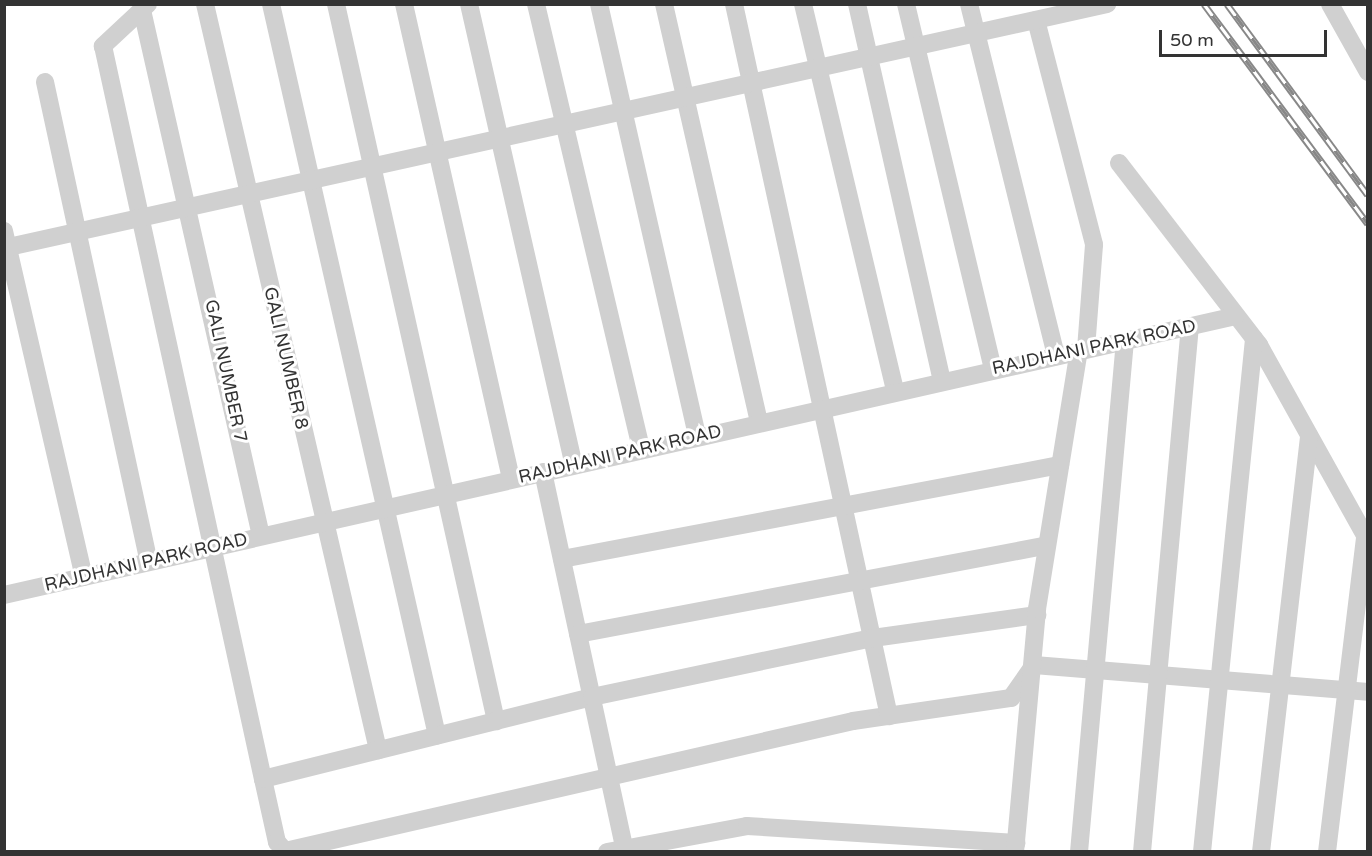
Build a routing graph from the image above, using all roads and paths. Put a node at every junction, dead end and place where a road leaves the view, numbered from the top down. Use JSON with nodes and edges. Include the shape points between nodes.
{"nodes":[{"id":1,"x":205,"y":4,"type":"edge"},
{"id":2,"x":271,"y":4,"type":"edge"},
{"id":3,"x":336,"y":4,"type":"edge"},
{"id":4,"x":404,"y":4,"type":"edge"},
{"id":5,"x":469,"y":4,"type":"edge"},
{"id":6,"x":536,"y":4,"type":"edge"},
{"id":7,"x":598,"y":4,"type":"edge"},
{"id":8,"x":664,"y":4,"type":"edge"},
{"id":9,"x":734,"y":4,"type":"edge"},
{"id":10,"x":803,"y":4,"type":"edge"},
{"id":11,"x":857,"y":4,"type":"edge"},
{"id":12,"x":906,"y":4,"type":"edge"},
{"id":13,"x":969,"y":4,"type":"edge"},
{"id":14,"x":1107,"y":4,"type":"edge"},
{"id":15,"x":1330,"y":4,"type":"edge"},
{"id":16,"x":145,"y":7,"type":"edge"},
{"id":17,"x":1036,"y":20,"type":"junction"},
{"id":18,"x":976,"y":33,"type":"junction"},
{"id":19,"x":916,"y":47,"type":"junction"},
{"id":20,"x":1360,"y":49,"type":"edge"},
{"id":21,"x":870,"y":57,"type":"junction"},
{"id":22,"x":817,"y":69,"type":"junction"},
{"id":23,"x":1368,"y":72,"type":"edge"},
{"id":24,"x":45,"y":82,"type":"dead end"},
{"id":25,"x":751,"y":83,"type":"junction"},
{"id":26,"x":687,"y":97,"type":"junction"},
{"id":27,"x":623,"y":112,"type":"junction"},
{"id":28,"x":561,"y":125,"type":"junction"},
{"id":29,"x":499,"y":139,"type":"junction"},
{"id":30,"x":434,"y":153,"type":"junction"},
{"id":31,"x":1119,"y":163,"type":"dead end"},
{"id":32,"x":371,"y":167,"type":"junction"},
{"id":33,"x":309,"y":181,"type":"junction"},
{"id":34,"x":247,"y":195,"type":"junction"},
{"id":35,"x":191,"y":207,"type":"junction"},
{"id":36,"x":140,"y":218,"type":"junction"},
{"id":37,"x":79,"y":232,"type":"junction"},
{"id":38,"x":6,"y":242,"type":"edge"},
{"id":39,"x":1236,"y":316,"type":"junction"},
{"id":40,"x":1190,"y":326,"type":"junction"},
{"id":41,"x":1254,"y":339,"type":"junction"},
{"id":42,"x":1125,"y":340,"type":"junction"},
{"id":43,"x":1082,"y":350,"type":"junction"},
{"id":44,"x":1056,"y":356,"type":"junction"},
{"id":45,"x":993,"y":370,"type":"junction"},
{"id":46,"x":942,"y":381,"type":"junction"},
{"id":47,"x":894,"y":391,"type":"junction"},
{"id":48,"x":824,"y":407,"type":"junction"},
{"id":49,"x":759,"y":422,"type":"junction"},
{"id":50,"x":697,"y":436,"type":"junction"},
{"id":51,"x":1310,"y":436,"type":"junction"},
{"id":52,"x":641,"y":449,"type":"junction"},
{"id":53,"x":574,"y":465,"type":"junction"},
{"id":54,"x":1060,"y":465,"type":"junction"},
{"id":55,"x":543,"y":471,"type":"junction"},
{"id":56,"x":511,"y":479,"type":"junction"},
{"id":57,"x":445,"y":494,"type":"junction"},
{"id":58,"x":388,"y":507,"type":"junction"},
{"id":59,"x":845,"y":508,"type":"junction"},
{"id":60,"x":325,"y":522,"type":"junction"},
{"id":61,"x":261,"y":536,"type":"junction"},
{"id":62,"x":1366,"y":539,"type":"edge"},
{"id":63,"x":1047,"y":545,"type":"junction"},
{"id":64,"x":211,"y":547,"type":"junction"},
{"id":65,"x":562,"y":559,"type":"junction"},
{"id":66,"x":149,"y":561,"type":"junction"},
{"id":67,"x":84,"y":577,"type":"junction"},
{"id":68,"x":860,"y":577,"type":"junction"},
{"id":69,"x":4,"y":595,"type":"edge"},
{"id":70,"x":1037,"y":615,"type":"junction"},
{"id":71,"x":578,"y":634,"type":"junction"},
{"id":72,"x":873,"y":638,"type":"junction"},
{"id":73,"x":1034,"y":665,"type":"junction"},
{"id":74,"x":1096,"y":670,"type":"junction"},
{"id":75,"x":1158,"y":675,"type":"junction"},
{"id":76,"x":1221,"y":680,"type":"junction"},
{"id":77,"x":1279,"y":685,"type":"junction"},
{"id":78,"x":1343,"y":690,"type":"junction"},
{"id":79,"x":1368,"y":692,"type":"edge"},
{"id":80,"x":592,"y":698,"type":"junction"},
{"id":81,"x":889,"y":716,"type":"junction"},
{"id":82,"x":496,"y":721,"type":"junction"},
{"id":83,"x":437,"y":735,"type":"junction"},
{"id":84,"x":378,"y":750,"type":"junction"},
{"id":85,"x":609,"y":775,"type":"junction"},
{"id":86,"x":263,"y":779,"type":"junction"},
{"id":87,"x":1016,"y":847,"type":"edge"},
{"id":88,"x":619,"y":850,"type":"edge"},
{"id":89,"x":1079,"y":852,"type":"edge"},
{"id":90,"x":1142,"y":852,"type":"edge"},
{"id":91,"x":1202,"y":852,"type":"edge"},
{"id":92,"x":1261,"y":852,"type":"edge"},
{"id":93,"x":1327,"y":852,"type":"edge"}],
"edges":[{"from":1,"to":34,"type":"street","name":"GALI NUMBER 8"},
{"from":2,"to":33,"type":"street"},
{"from":3,"to":32,"type":"street"},
{"from":4,"to":30,"type":"street"},
{"from":5,"to":29,"type":"street"},
{"from":6,"to":28,"type":"street"},
{"from":7,"to":27,"type":"street"},
{"from":8,"to":26,"type":"street"},
{"from":9,"to":25,"type":"street"},
{"from":10,"to":22,"type":"street"},
{"from":11,"to":21,"type":"street"},
{"from":12,"to":19,"type":"street"},
{"from":13,"to":18,"type":"street"},
{"from":14,"to":17,"type":"street"},
{"from":15,"to":20,"type":"street"},
{"from":16,"to":35,"type":"street","name":"GALI NUMBER 7"},
{"from":16,"to":36,"type":"street","via":[[103,45]]},
{"from":17,"to":18,"type":"street"},
{"from":17,"to":43,"type":"street","via":[[1094,246]]},
{"from":18,"to":19,"type":"street"},
{"from":18,"to":44,"type":"street"},
{"from":19,"to":21,"type":"street"},
{"from":19,"to":45,"type":"street"},
{"from":20,"to":23,"type":"street"},
{"from":21,"to":22,"type":"street"},
{"from":21,"to":46,"type":"street"},
{"from":22,"to":25,"type":"street"},
{"from":22,"to":47,"type":"street"},
{"from":24,"to":37,"type":"street"},
{"from":25,"to":26,"type":"street"},
{"from":25,"to":48,"type":"street"},
{"from":26,"to":27,"type":"street"},
{"from":26,"to":49,"type":"street"},
{"from":27,"to":28,"type":"street"},
{"from":27,"to":50,"type":"street"},
{"from":28,"to":29,"type":"street"},
{"from":28,"to":52,"type":"street"},
{"from":29,"to":30,"type":"street"},
{"from":29,"to":53,"type":"street"},
{"from":30,"to":32,"type":"street"},
{"from":30,"to":56,"type":"street"},
{"from":31,"to":39,"type":"street"},
{"from":32,"to":33,"type":"street"},
{"from":32,"to":57,"type":"street"},
{"from":33,"to":34,"type":"street"},
{"from":33,"to":58,"type":"street"},
{"from":34,"to":35,"type":"street"},
{"from":34,"to":60,"type":"street","name":"GALI NUMBER 8"},
{"from":35,"to":36,"type":"street"},
{"from":35,"to":61,"type":"street","name":"GALI NUMBER 7"},
{"from":36,"to":37,"type":"street"},
{"from":36,"to":64,"type":"street"},
{"from":37,"to":38,"type":"street"},
{"from":37,"to":66,"type":"street"},
{"from":38,"to":67,"type":"street"},
{"from":39,"to":40,"type":"street","name":"RAJDHANI PARK ROAD"},
{"from":39,"to":41,"type":"street"},
{"from":40,"to":42,"type":"street","name":"RAJDHANI PARK ROAD"},
{"from":40,"to":75,"type":"street"},
{"from":41,"to":51,"type":"street"},
{"from":41,"to":76,"type":"street"},
{"from":42,"to":43,"type":"street","name":"RAJDHANI PARK ROAD"},
{"from":42,"to":74,"type":"street"},
{"from":43,"to":44,"type":"street","name":"RAJDHANI PARK ROAD"},
{"from":43,"to":54,"type":"street"},
{"from":44,"to":45,"type":"street","name":"RAJDHANI PARK ROAD"},
{"from":45,"to":46,"type":"street","name":"RAJDHANI PARK ROAD"},
{"from":46,"to":47,"type":"street","name":"RAJDHANI PARK ROAD"},
{"from":47,"to":48,"type":"street","name":"RAJDHANI PARK ROAD"},
{"from":48,"to":49,"type":"street","name":"RAJDHANI PARK ROAD"},
{"from":48,"to":59,"type":"street"},
{"from":49,"to":50,"type":"street","name":"RAJDHANI PARK ROAD"},
{"from":50,"to":52,"type":"street","name":"RAJDHANI PARK ROAD"},
{"from":51,"to":62,"type":"street"},
{"from":51,"to":77,"type":"street"},
{"from":52,"to":53,"type":"street","name":"RAJDHANI PARK ROAD"},
{"from":53,"to":55,"type":"street","name":"RAJDHANI PARK ROAD"},
{"from":54,"to":59,"type":"street"},
{"from":54,"to":63,"type":"street"},
{"from":55,"to":56,"type":"street","name":"RAJDHANI PARK ROAD"},
{"from":55,"to":65,"type":"street"},
{"from":56,"to":57,"type":"street","name":"RAJDHANI PARK ROAD"},
{"from":57,"to":58,"type":"street","name":"RAJDHANI PARK ROAD"},
{"from":57,"to":82,"type":"street"},
{"from":58,"to":60,"type":"street","name":"RAJDHANI PARK ROAD"},
{"from":58,"to":83,"type":"street"},
{"from":59,"to":65,"type":"street"},
{"from":59,"to":68,"type":"street"},
{"from":60,"to":61,"type":"street","name":"RAJDHANI PARK ROAD"},
{"from":60,"to":84,"type":"street","name":"GALI NUMBER 8"},
{"from":61,"to":64,"type":"street","name":"RAJDHANI PARK ROAD"},
{"from":62,"to":78,"type":"street"},
{"from":63,"to":68,"type":"street"},
{"from":63,"to":70,"type":"street"},
{"from":64,"to":66,"type":"street","name":"RAJDHANI PARK ROAD"},
{"from":64,"to":86,"type":"street"},
{"from":65,"to":71,"type":"street"},
{"from":66,"to":67,"type":"street","name":"RAJDHANI PARK ROAD"},
{"from":67,"to":69,"type":"street","name":"RAJDHANI PARK ROAD"},
{"from":68,"to":71,"type":"street"},
{"from":68,"to":72,"type":"street"},
{"from":70,"to":72,"type":"street"},
{"from":70,"to":73,"type":"street"},
{"from":71,"to":80,"type":"street"},
{"from":72,"to":80,"type":"street"},
{"from":72,"to":81,"type":"street"},
{"from":73,"to":74,"type":"street"},
{"from":73,"to":81,"type":"street","via":[[1011,698]]},
{"from":73,"to":87,"type":"street"},
{"from":74,"to":75,"type":"street"},
{"from":74,"to":89,"type":"street"},
{"from":75,"to":76,"type":"street"},
{"from":75,"to":90,"type":"street"},
{"from":76,"to":77,"type":"street"},
{"from":76,"to":91,"type":"street"},
{"from":77,"to":78,"type":"street"},
{"from":77,"to":92,"type":"street"},
{"from":78,"to":79,"type":"street"},
{"from":78,"to":93,"type":"street"},
{"from":80,"to":82,"type":"street"},
{"from":80,"to":85,"type":"street"},
{"from":81,"to":85,"type":"street"},
{"from":82,"to":83,"type":"street"},
{"from":83,"to":84,"type":"street"},
{"from":84,"to":86,"type":"street"},
{"from":85,"to":86,"type":"street","via":[[285,851],[277,842]]},
{"from":85,"to":88,"type":"street"},
{"from":87,"to":88,"type":"street","via":[[747,826]]}]}
